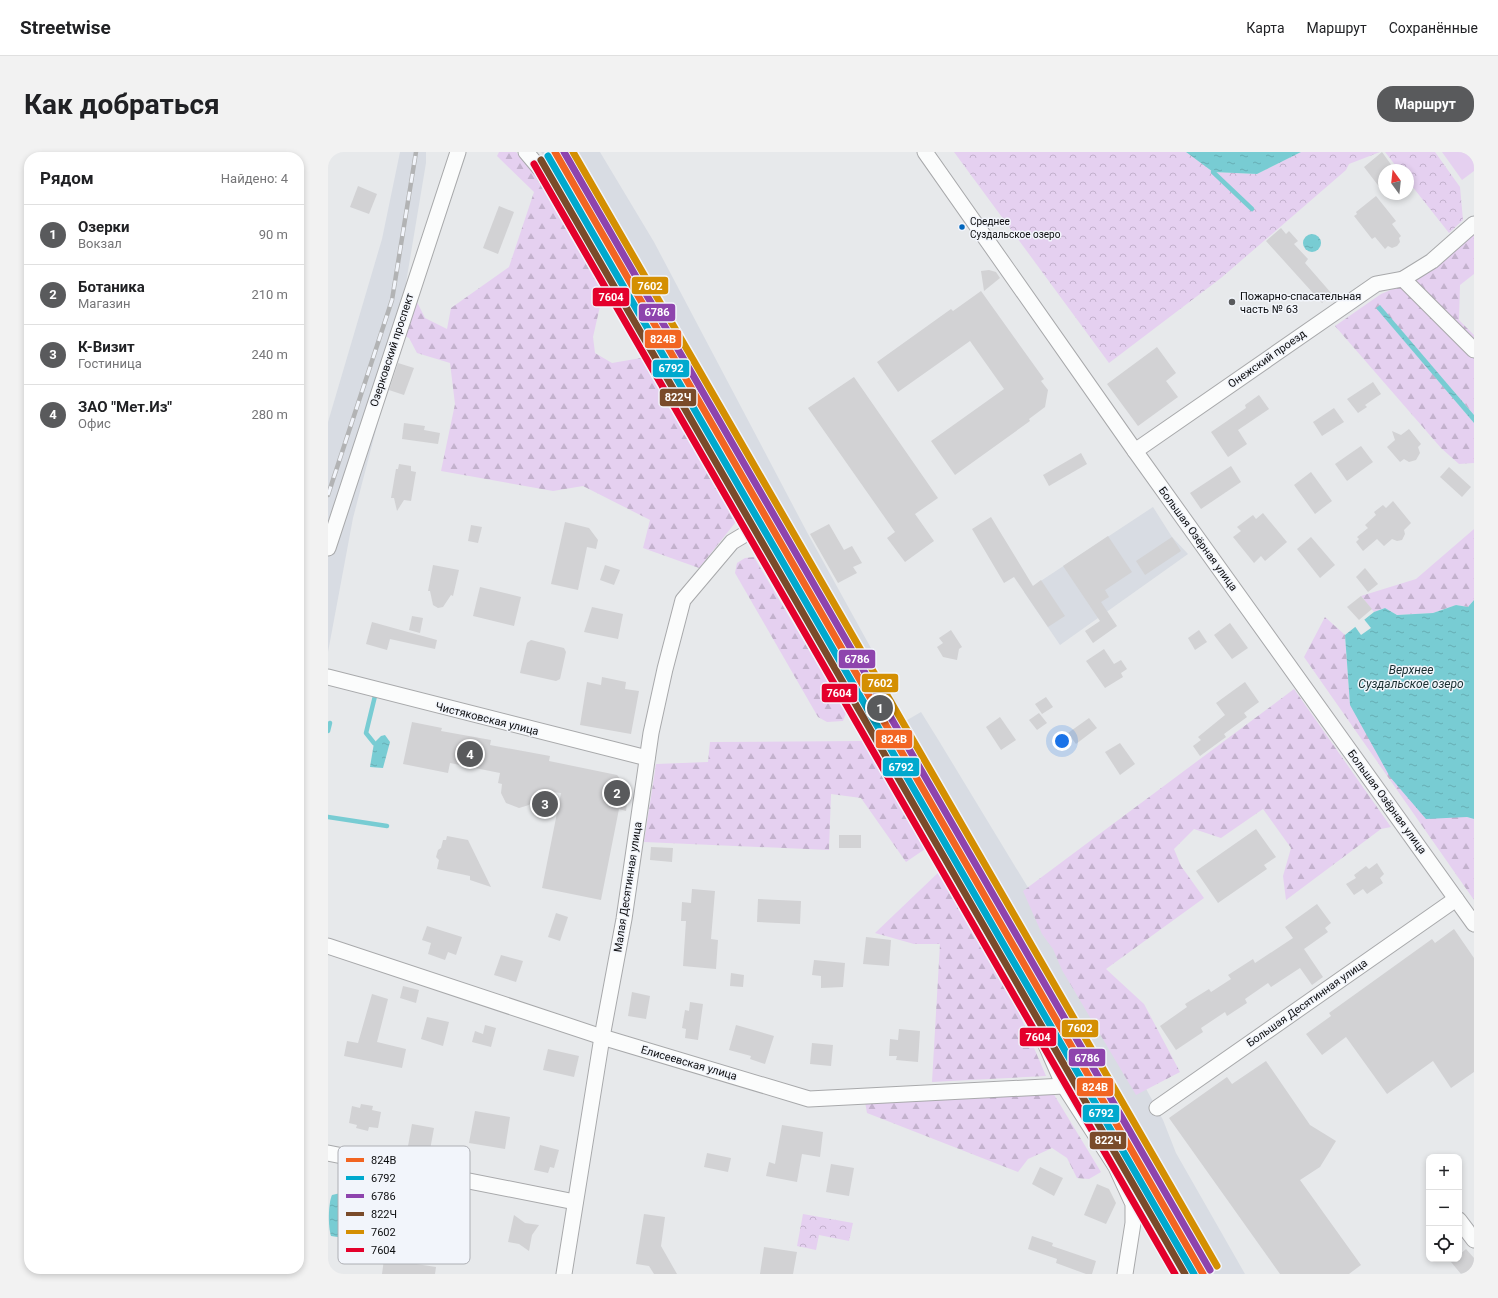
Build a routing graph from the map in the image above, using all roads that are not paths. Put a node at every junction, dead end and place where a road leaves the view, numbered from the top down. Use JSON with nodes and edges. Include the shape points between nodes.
{"nodes":[{"id":1,"x":458,"y":152,"type":"edge"},
{"id":2,"x":526,"y":152,"type":"edge"},
{"id":3,"x":925,"y":152,"type":"edge"},
{"id":4,"x":1474,"y":224,"type":"edge"},
{"id":5,"x":1403,"y":279,"type":"junction"},
{"id":6,"x":1474,"y":350,"type":"edge"},
{"id":7,"x":1135,"y":451,"type":"junction"},
{"id":8,"x":740,"y":510,"type":"junction"},
{"id":9,"x":752,"y":530,"type":"junction"},
{"id":10,"x":732,"y":542,"type":"junction"},
{"id":11,"x":328,"y":548,"type":"edge"},
{"id":12,"x":328,"y":677,"type":"edge"},
{"id":13,"x":647,"y":758,"type":"junction"},
{"id":14,"x":1456,"y":899,"type":"junction"},
{"id":15,"x":1474,"y":924,"type":"edge"},
{"id":16,"x":328,"y":946,"type":"edge"},
{"id":17,"x":602,"y":1038,"type":"junction"},
{"id":18,"x":1064,"y":1086,"type":"junction"},
{"id":19,"x":1157,"y":1108,"type":"dead end"},
{"id":20,"x":328,"y":1153,"type":"edge"},
{"id":21,"x":338,"y":1155,"type":"edge"},
{"id":22,"x":470,"y":1181,"type":"edge"},
{"id":23,"x":575,"y":1202,"type":"junction"},
{"id":24,"x":1462,"y":1224,"type":"edge"},
{"id":25,"x":1474,"y":1240,"type":"edge"},
{"id":26,"x":564,"y":1274,"type":"edge"},
{"id":27,"x":1124,"y":1274,"type":"edge"}],
"edges":[{"from":1,"to":11,"type":"street","name":"Озерковский проспект"},
{"from":2,"to":8,"type":"street","via":[[542,171],[594,256]]},
{"from":3,"to":7,"type":"street","name":"Большая Озёрная улица"},
{"from":4,"to":5,"type":"street","name":"Онежский проезд","via":[[1432,262]]},
{"from":5,"to":6,"type":"street"},
{"from":5,"to":7,"type":"street","name":"Онежский проезд","via":[[1376,284]]},
{"from":7,"to":14,"type":"street","name":"Большая Озёрная улица"},
{"from":8,"to":9,"type":"street"},
{"from":8,"to":10,"type":"street","via":[[741,521]]},
{"from":9,"to":10,"type":"street","name":"Малая Десятинная улица"},
{"from":9,"to":18,"type":"street","via":[[1024,995]]},
{"from":10,"to":13,"type":"street","name":"Малая Десятинная улица","via":[[683,600],[665,669]]},
{"from":12,"to":13,"type":"street","name":"Чистяковская улица"},
{"from":13,"to":17,"type":"street","name":"Малая Десятинная улица","via":[[624,919]]},
{"from":14,"to":15,"type":"street","name":"Большая Озёрная улица"},
{"from":14,"to":19,"type":"street","name":"Большая Десятинная улица"},
{"from":16,"to":17,"type":"street","name":"Елисеевская улица"},
{"from":17,"to":18,"type":"street","name":"Елисеевская улица","via":[[809,1099]]},
{"from":17,"to":23,"type":"street","name":"Малая Десятинная улица"},
{"from":18,"to":27,"type":"street","via":[[1116,1167],[1133,1204]]},
{"from":20,"to":21,"type":"street"},
{"from":22,"to":23,"type":"street"},
{"from":23,"to":26,"type":"street","name":"Малая Десятинная улица"},
{"from":24,"to":25,"type":"street"}]}
